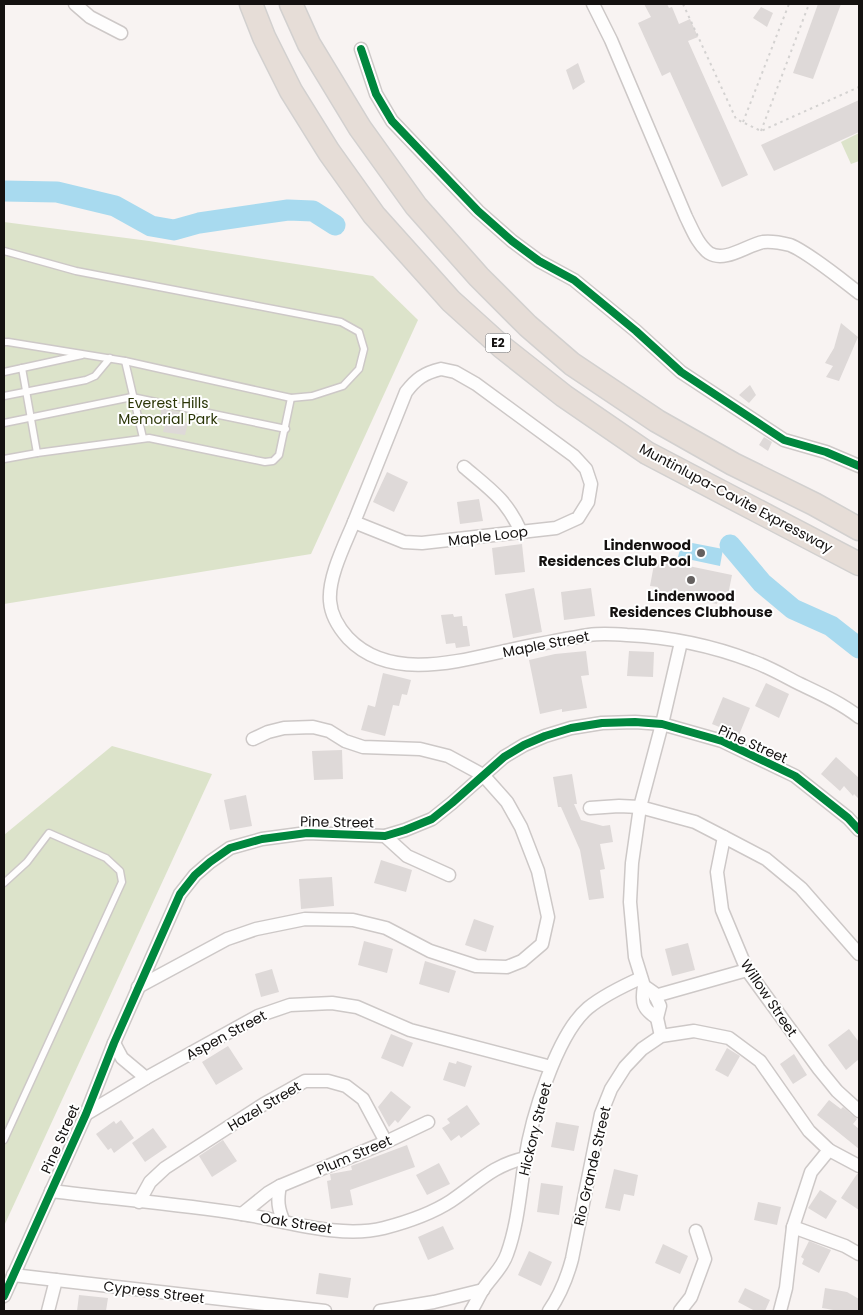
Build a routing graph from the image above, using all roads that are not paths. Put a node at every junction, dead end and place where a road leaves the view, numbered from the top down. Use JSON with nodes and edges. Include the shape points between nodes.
{"nodes":[{"id":1,"x":75,"y":4,"type":"edge"},
{"id":2,"x":251,"y":4,"type":"edge"},
{"id":3,"x":291,"y":4,"type":"edge"},
{"id":4,"x":593,"y":4,"type":"edge"},
{"id":5,"x":121,"y":32,"type":"dead end"},
{"id":6,"x":361,"y":50,"type":"dead end"},
{"id":7,"x":4,"y":251,"type":"edge"},
{"id":8,"x":859,"y":293,"type":"edge"},
{"id":9,"x":4,"y":342,"type":"edge"},
{"id":10,"x":85,"y":354,"type":"junction"},
{"id":11,"x":110,"y":358,"type":"junction"},
{"id":12,"x":125,"y":361,"type":"junction"},
{"id":13,"x":22,"y":368,"type":"junction"},
{"id":14,"x":4,"y":372,"type":"edge"},
{"id":15,"x":26,"y":391,"type":"junction"},
{"id":16,"x":4,"y":396,"type":"edge"},
{"id":17,"x":132,"y":397,"type":"junction"},
{"id":18,"x":291,"y":398,"type":"junction"},
{"id":19,"x":30,"y":417,"type":"junction"},
{"id":20,"x":4,"y":423,"type":"edge"},
{"id":21,"x":286,"y":429,"type":"junction"},
{"id":22,"x":143,"y":438,"type":"junction"},
{"id":23,"x":37,"y":453,"type":"junction"},
{"id":24,"x":4,"y":459,"type":"edge"},
{"id":25,"x":859,"y":466,"type":"edge"},
{"id":26,"x":464,"y":467,"type":"dead end"},
{"id":27,"x":354,"y":522,"type":"junction"},
{"id":28,"x":859,"y":529,"type":"edge"},
{"id":29,"x":521,"y":532,"type":"junction"},
{"id":30,"x":859,"y":564,"type":"edge"},
{"id":31,"x":681,"y":642,"type":"junction"},
{"id":32,"x":859,"y":717,"type":"edge"},
{"id":33,"x":662,"y":724,"type":"junction"},
{"id":34,"x":253,"y":739,"type":"dead end"},
{"id":35,"x":483,"y":775,"type":"junction"},
{"id":36,"x":640,"y":807,"type":"junction"},
{"id":37,"x":590,"y":808,"type":"dead end"},
{"id":38,"x":859,"y":830,"type":"edge"},
{"id":39,"x":385,"y":836,"type":"junction"},
{"id":40,"x":724,"y":837,"type":"junction"},
{"id":41,"x":449,"y":875,"type":"dead end"},
{"id":42,"x":4,"y":883,"type":"edge"},
{"id":43,"x":859,"y":954,"type":"edge"},
{"id":44,"x":747,"y":970,"type":"junction"},
{"id":45,"x":643,"y":982,"type":"junction"},
{"id":46,"x":138,"y":987,"type":"junction"},
{"id":47,"x":655,"y":996,"type":"junction"},
{"id":48,"x":657,"y":1018,"type":"junction"},
{"id":49,"x":661,"y":1036,"type":"junction"},
{"id":50,"x":114,"y":1043,"type":"junction"},
{"id":51,"x":551,"y":1067,"type":"junction"},
{"id":52,"x":146,"y":1078,"type":"junction"},
{"id":53,"x":859,"y":1111,"type":"edge"},
{"id":54,"x":86,"y":1114,"type":"junction"},
{"id":55,"x":428,"y":1122,"type":"dead end"},
{"id":56,"x":4,"y":1140,"type":"edge"},
{"id":57,"x":386,"y":1142,"type":"junction"},
{"id":58,"x":829,"y":1150,"type":"junction"},
{"id":59,"x":525,"y":1158,"type":"junction"},
{"id":60,"x":859,"y":1166,"type":"edge"},
{"id":61,"x":280,"y":1186,"type":"junction"},
{"id":62,"x":51,"y":1192,"type":"junction"},
{"id":63,"x":139,"y":1202,"type":"junction"},
{"id":64,"x":242,"y":1214,"type":"junction"},
{"id":65,"x":284,"y":1222,"type":"junction"},
{"id":66,"x":792,"y":1227,"type":"junction"},
{"id":67,"x":696,"y":1232,"type":"dead end"},
{"id":68,"x":859,"y":1254,"type":"edge"},
{"id":69,"x":13,"y":1275,"type":"junction"},
{"id":70,"x":56,"y":1280,"type":"junction"},
{"id":71,"x":483,"y":1290,"type":"junction"},
{"id":72,"x":4,"y":1296,"type":"edge"},
{"id":73,"x":438,"y":1307,"type":"edge"},
{"id":74,"x":48,"y":1311,"type":"edge"},
{"id":75,"x":325,"y":1311,"type":"edge"},
{"id":76,"x":380,"y":1311,"type":"edge"},
{"id":77,"x":471,"y":1311,"type":"edge"},
{"id":78,"x":549,"y":1311,"type":"edge"},
{"id":79,"x":680,"y":1311,"type":"edge"},
{"id":80,"x":780,"y":1311,"type":"edge"}],
"edges":[{"from":1,"to":5,"type":"street","via":[[90,17]]},
{"from":2,"to":30,"type":"highway","name":"Muntinlupa-Cavite Expressway","number":"E2","via":[[291,91],[329,152],[374,215],[452,301],[502,347],[564,396],[647,453]]},
{"from":3,"to":28,"type":"highway","name":"Muntinlupa-Cavite Expressway","number":"E2","via":[[309,44],[360,128],[416,206],[528,326],[572,364],[657,421]]},
{"from":4,"to":8,"type":"street","via":[[686,217],[708,253],[727,255],[764,242],[791,246]]},
{"from":6,"to":25,"type":"street","via":[[376,94],[392,121],[478,211],[512,241],[539,261],[574,280],[681,372],[784,440]]},
{"from":7,"to":18,"type":"lane","via":[[76,270],[341,322],[359,332],[364,349],[359,369],[343,386],[312,396]]},
{"from":9,"to":10,"type":"lane"},
{"from":10,"to":11,"type":"lane"},
{"from":10,"to":13,"type":"lane"},
{"from":11,"to":12,"type":"lane"},
{"from":11,"to":15,"type":"lane","via":[[95,376],[86,380]]},
{"from":12,"to":17,"type":"lane"},
{"from":12,"to":18,"type":"lane"},
{"from":13,"to":14,"type":"lane"},
{"from":13,"to":15,"type":"lane"},
{"from":15,"to":16,"type":"lane"},
{"from":15,"to":19,"type":"lane"},
{"from":17,"to":19,"type":"lane"},
{"from":17,"to":21,"type":"lane"},
{"from":17,"to":22,"type":"lane"},
{"from":18,"to":21,"type":"lane"},
{"from":19,"to":20,"type":"lane"},
{"from":19,"to":23,"type":"lane"},
{"from":21,"to":22,"type":"lane","via":[[277,459],[269,462]]},
{"from":22,"to":23,"type":"lane"},
{"from":23,"to":24,"type":"lane"},
{"from":26,"to":29,"type":"street","via":[[504,502]]},
{"from":27,"to":29,"type":"street","name":"Maple Loop","via":[[404,542],[422,543]]},
{"from":27,"to":29,"type":"street","name":"Maple Loop","via":[[406,392],[416,379],[441,369],[455,372],[476,384],[574,456],[586,469],[590,484],[588,502],[578,518],[556,528]]},
{"from":27,"to":31,"type":"street","name":"Maple Street","via":[[335,570],[330,601],[342,630],[354,644],[372,654],[395,662],[440,664],[591,635],[627,635]]},
{"from":31,"to":32,"type":"street","name":"Maple Street","via":[[707,646],[753,661],[845,706]]},
{"from":31,"to":33,"type":"street"},
{"from":33,"to":35,"type":"street","name":"Pine Street","via":[[602,723],[571,728],[524,745],[504,756]]},
{"from":33,"to":36,"type":"street"},
{"from":33,"to":38,"type":"street","name":"Pine Street","via":[[722,741],[795,776]]},
{"from":34,"to":35,"type":"street","via":[[284,728],[313,727],[363,747],[420,748],[448,756]]},
{"from":35,"to":39,"type":"street","name":"Pine Street","via":[[432,819]]},
{"from":35,"to":46,"type":"street","via":[[507,802],[521,827],[538,871],[548,917],[542,944],[522,961],[507,967],[476,966],[430,951],[386,928],[353,920],[305,919],[228,938]]},
{"from":36,"to":37,"type":"street"},
{"from":36,"to":40,"type":"street","via":[[695,822]]},
{"from":36,"to":45,"type":"street","via":[[630,902],[634,949]]},
{"from":39,"to":41,"type":"street","via":[[407,856]]},
{"from":39,"to":46,"type":"street","name":"Pine Street","via":[[288,834],[230,848],[195,875],[180,894]]},
{"from":40,"to":43,"type":"street","via":[[766,859],[801,888]]},
{"from":40,"to":44,"type":"street","name":"Willow Street","via":[[718,872],[722,910]]},
{"from":42,"to":56,"type":"lane","via":[[27,862],[49,833],[106,858],[120,871],[122,882]]},
{"from":44,"to":47,"type":"street"},
{"from":44,"to":53,"type":"street","name":"Willow Street","via":[[819,1069]]},
{"from":45,"to":47,"type":"street"},
{"from":45,"to":48,"type":"street","via":[[642,998],[648,1012]]},
{"from":45,"to":51,"type":"street","name":"Hickory Street","via":[[604,997],[587,1009],[572,1028]]},
{"from":46,"to":50,"type":"street","name":"Pine Street"},
{"from":47,"to":48,"type":"street","via":[[660,1006]]},
{"from":48,"to":49,"type":"street"},
{"from":49,"to":58,"type":"street","via":[[694,1031],[729,1038],[760,1061],[809,1131]]},
{"from":49,"to":78,"type":"street","name":"Rio Grande Street","via":[[642,1049],[611,1089],[602,1114],[572,1259],[563,1288]]},
{"from":50,"to":52,"type":"street","via":[[122,1058]]},
{"from":50,"to":54,"type":"street","name":"Pine Street"},
{"from":51,"to":52,"type":"street","name":"Aspen Street","via":[[410,1030],[357,1007],[332,1003],[290,1005],[258,1016]]},
{"from":51,"to":59,"type":"street","name":"Hickory Street"},
{"from":52,"to":54,"type":"street","name":"Aspen Street"},
{"from":54,"to":62,"type":"street","name":"Pine Street"},
{"from":55,"to":57,"type":"street","name":"Plum Street"},
{"from":57,"to":61,"type":"street","name":"Plum Street"},
{"from":57,"to":63,"type":"street","name":"Hazel Street","via":[[363,1098],[346,1086],[328,1081],[304,1081],[165,1168],[150,1182]]},
{"from":58,"to":60,"type":"street"},
{"from":58,"to":66,"type":"street","via":[[811,1172]]},
{"from":59,"to":65,"type":"street","name":"Oak Street","via":[[500,1166],[450,1202],[381,1229],[335,1230]]},
{"from":59,"to":71,"type":"street","name":"Hickory Street","via":[[507,1254]]},
{"from":61,"to":64,"type":"street","name":"Plum Street"},
{"from":61,"to":65,"type":"street","via":[[279,1210]]},
{"from":62,"to":63,"type":"street","name":"Oak Street"},
{"from":62,"to":69,"type":"street","name":"Pine Street"},
{"from":63,"to":64,"type":"street","name":"Oak Street"},
{"from":64,"to":65,"type":"street","name":"Oak Street"},
{"from":66,"to":68,"type":"street"},
{"from":66,"to":80,"type":"street","via":[[786,1288]]},
{"from":67,"to":79,"type":"street","via":[[705,1259],[691,1297]]},
{"from":69,"to":70,"type":"street","name":"Cypress Street"},
{"from":69,"to":72,"type":"street","name":"Pine Street"},
{"from":70,"to":74,"type":"street"},
{"from":70,"to":75,"type":"street","name":"Cypress Street"},
{"from":71,"to":73,"type":"street"},
{"from":71,"to":77,"type":"street","name":"Hickory Street"},
{"from":73,"to":76,"type":"street"}]}
